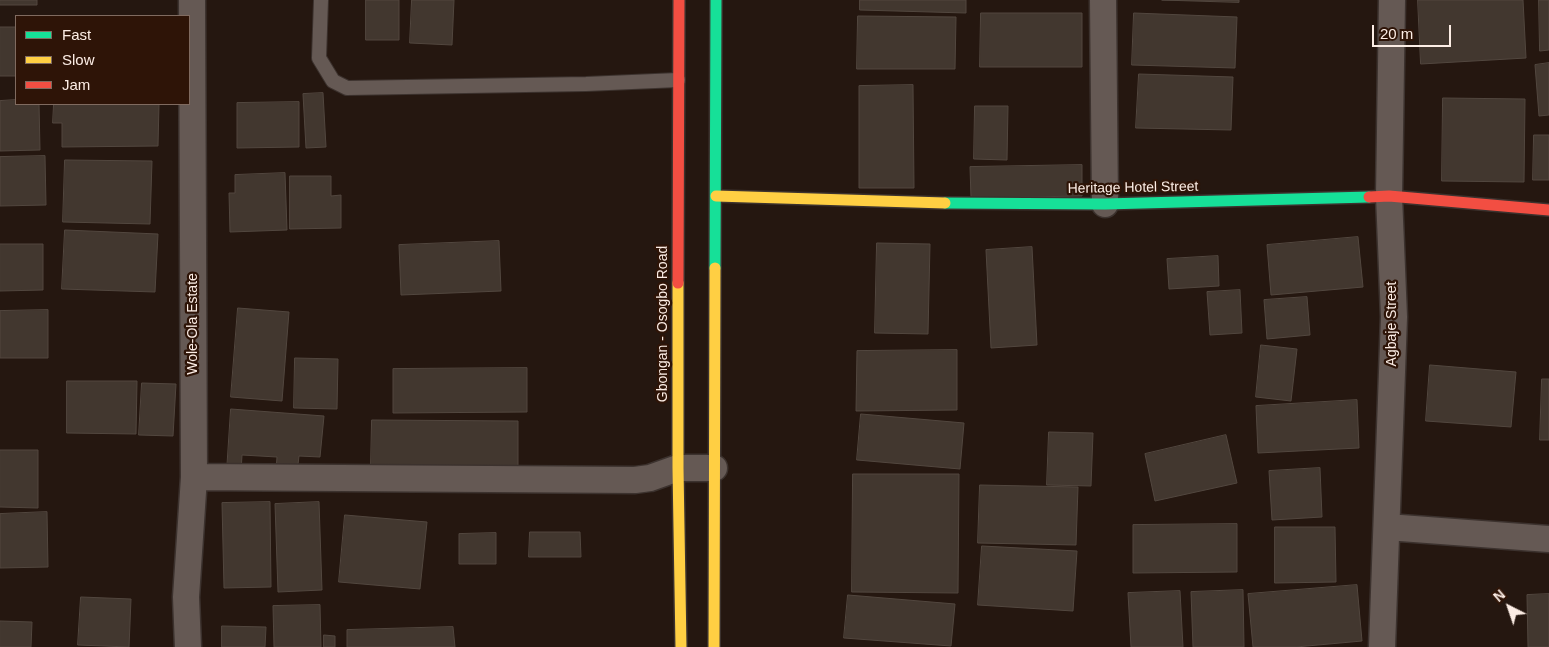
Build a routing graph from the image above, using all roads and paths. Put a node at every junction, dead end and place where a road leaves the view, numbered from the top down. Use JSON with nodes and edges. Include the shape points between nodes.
{"nodes":[{"id":1,"x":192,"y":0,"type":"edge"},
{"id":2,"x":321,"y":0,"type":"edge"},
{"id":3,"x":679,"y":0,"type":"edge"},
{"id":4,"x":716,"y":0,"type":"edge"},
{"id":5,"x":1103,"y":0,"type":"edge"},
{"id":6,"x":1392,"y":0,"type":"edge"},
{"id":7,"x":678,"y":80,"type":"junction"},
{"id":8,"x":716,"y":196,"type":"junction"},
{"id":9,"x":1389,"y":196,"type":"junction"},
{"id":10,"x":1105,"y":204,"type":"junction"},
{"id":11,"x":1549,"y":210,"type":"edge"},
{"id":12,"x":678,"y":468,"type":"junction"},
{"id":13,"x":714,"y":468,"type":"junction"},
{"id":14,"x":194,"y":477,"type":"junction"},
{"id":15,"x":1387,"y":526,"type":"junction"},
{"id":16,"x":1549,"y":540,"type":"edge"},
{"id":17,"x":188,"y":647,"type":"edge"},
{"id":18,"x":681,"y":647,"type":"edge"},
{"id":19,"x":714,"y":647,"type":"edge"},
{"id":20,"x":1382,"y":647,"type":"edge"}],
"edges":[{"from":1,"to":14,"type":"street","name":"Wole-Ola Estate"},
{"from":2,"to":7,"type":"lane","via":[[319,58],[333,81],[347,88]]},
{"from":3,"to":7,"type":"main road","name":"Gbongan - Osogbo Road"},
{"from":4,"to":8,"type":"main road"},
{"from":5,"to":10,"type":"street"},
{"from":6,"to":9,"type":"street","name":"Agbaje Street"},
{"from":7,"to":12,"type":"main road","name":"Gbongan - Osogbo Road"},
{"from":8,"to":10,"type":"main road","name":"Heritage Hotel Street","via":[[916,203]]},
{"from":8,"to":13,"type":"main road"},
{"from":9,"to":10,"type":"main road","name":"Heritage Hotel Street"},
{"from":9,"to":11,"type":"main road","name":"Heritage Hotel Street"},
{"from":9,"to":15,"type":"street","name":"Agbaje Street","via":[[1394,317]]},
{"from":12,"to":13,"type":"street"},
{"from":12,"to":14,"type":"street","via":[[635,480]]},
{"from":12,"to":18,"type":"main road","name":"Gbongan - Osogbo Road"},
{"from":13,"to":19,"type":"main road"},
{"from":14,"to":17,"type":"street","name":"Wole-Ola Estate","via":[[186,597]]},
{"from":15,"to":16,"type":"street"},
{"from":15,"to":20,"type":"street","name":"Agbaje Street"}]}
